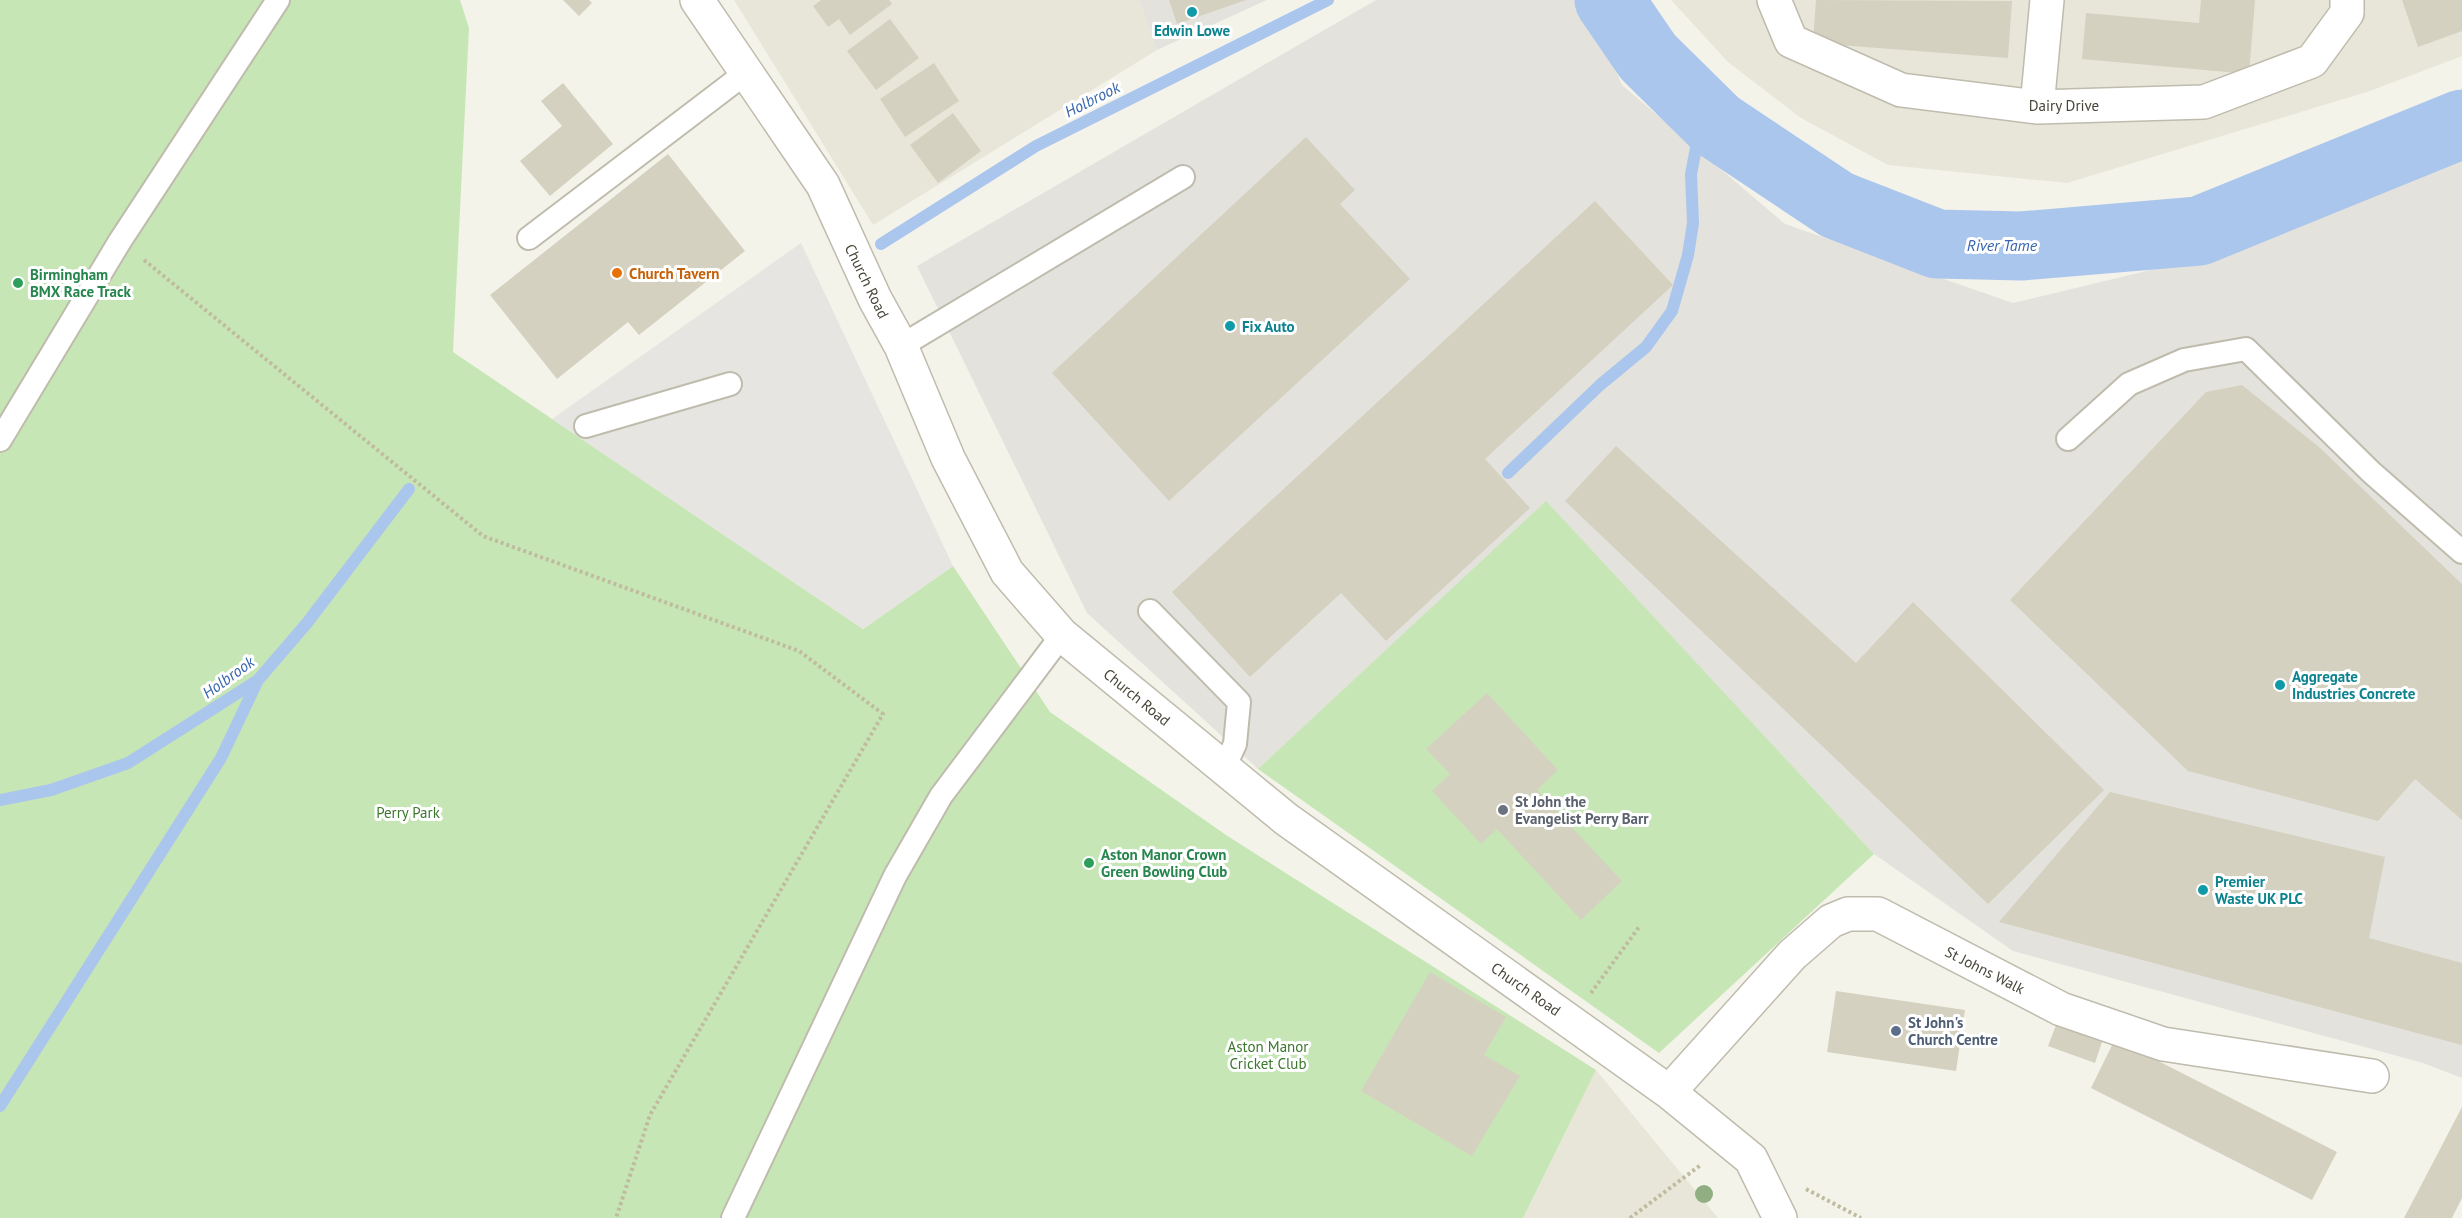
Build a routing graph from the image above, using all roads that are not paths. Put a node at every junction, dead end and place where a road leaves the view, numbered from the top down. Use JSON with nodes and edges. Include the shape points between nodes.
{"nodes":[{"id":1,"x":278,"y":0,"type":"edge"},
{"id":2,"x":697,"y":0,"type":"edge"},
{"id":3,"x":1774,"y":0,"type":"edge"},
{"id":4,"x":2047,"y":0,"type":"edge"},
{"id":5,"x":2347,"y":0,"type":"edge"},
{"id":6,"x":747,"y":72,"type":"junction"},
{"id":7,"x":2037,"y":107,"type":"junction"},
{"id":8,"x":1182,"y":177,"type":"dead end"},
{"id":9,"x":529,"y":238,"type":"dead end"},
{"id":10,"x":901,"y":346,"type":"junction"},
{"id":11,"x":730,"y":384,"type":"dead end"},
{"id":12,"x":586,"y":426,"type":"dead end"},
{"id":13,"x":2068,"y":439,"type":"dead end"},
{"id":14,"x":0,"y":440,"type":"edge"},
{"id":15,"x":2462,"y":552,"type":"edge"},
{"id":16,"x":1150,"y":611,"type":"dead end"},
{"id":17,"x":1062,"y":635,"type":"junction"},
{"id":18,"x":1224,"y":768,"type":"junction"},
{"id":19,"x":2372,"y":1076,"type":"dead end"},
{"id":20,"x":1669,"y":1092,"type":"junction"},
{"id":21,"x":733,"y":1218,"type":"edge"},
{"id":22,"x":1780,"y":1218,"type":"edge"}],
"edges":[{"from":1,"to":14,"type":"lane","via":[[120,241]]},
{"from":2,"to":6,"type":"street","name":"Church Road"},
{"from":3,"to":7,"type":"street","name":"Dairy Drive","via":[[1791,41],[1901,90]]},
{"from":4,"to":7,"type":"street"},
{"from":5,"to":7,"type":"street","name":"Dairy Drive","via":[[2347,13],[2312,61],[2204,102]]},
{"from":6,"to":9,"type":"lane"},
{"from":6,"to":10,"type":"street","name":"Church Road","via":[[823,185]]},
{"from":8,"to":10,"type":"lane"},
{"from":10,"to":17,"type":"street","name":"Church Road","via":[[948,458],[1007,572]]},
{"from":11,"to":12,"type":"lane"},
{"from":13,"to":15,"type":"lane","via":[[2129,384],[2184,360],[2246,349],[2371,472]]},
{"from":16,"to":18,"type":"lane","via":[[1239,702],[1235,744]]},
{"from":17,"to":18,"type":"street","name":"Church Road"},
{"from":17,"to":21,"type":"lane","via":[[941,796],[895,876]]},
{"from":18,"to":20,"type":"street","name":"Church Road","via":[[1286,819]]},
{"from":19,"to":20,"type":"street","name":"St Johns Walk","via":[[2163,1044],[2061,1009],[1878,914],[1848,914],[1831,921],[1792,955]]},
{"from":20,"to":22,"type":"street","name":"Church Road","via":[[1751,1159]]}]}
